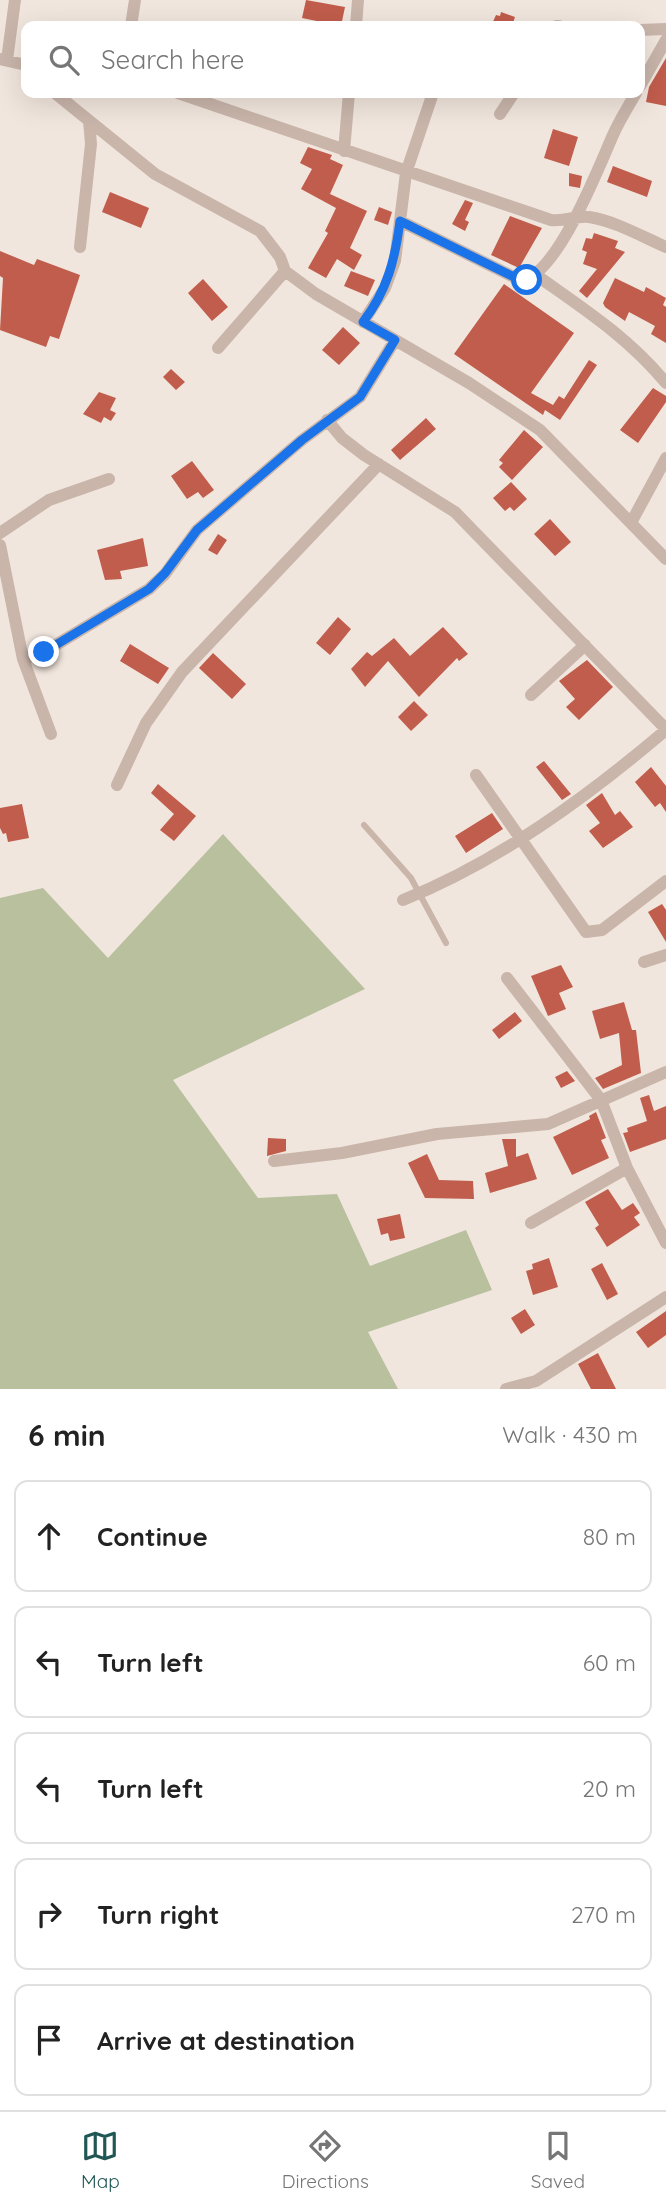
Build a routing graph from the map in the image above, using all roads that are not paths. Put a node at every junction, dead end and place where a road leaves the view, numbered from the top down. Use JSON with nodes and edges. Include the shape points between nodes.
{"nodes":[{"id":1,"x":15,"y":0,"type":"edge"},
{"id":2,"x":135,"y":0,"type":"edge"},
{"id":3,"x":358,"y":0,"type":"edge"},
{"id":4,"x":132,"y":21,"type":"edge"},
{"id":5,"x":356,"y":21,"type":"edge"},
{"id":6,"x":666,"y":29,"type":"edge"},
{"id":7,"x":645,"y":30,"type":"edge"},
{"id":8,"x":666,"y":40,"type":"edge"},
{"id":9,"x":4,"y":59,"type":"edge"},
{"id":10,"x":21,"y":64,"type":"edge"},
{"id":11,"x":645,"y":77,"type":"edge"},
{"id":12,"x":61,"y":98,"type":"edge"},
{"id":13,"x":192,"y":98,"type":"edge"},
{"id":14,"x":349,"y":98,"type":"edge"},
{"id":15,"x":431,"y":98,"type":"edge"},
{"id":16,"x":511,"y":98,"type":"edge"},
{"id":17,"x":633,"y":98,"type":"edge"},
{"id":18,"x":500,"y":114,"type":"dead end"},
{"id":19,"x":89,"y":121,"type":"junction"},
{"id":20,"x":344,"y":151,"type":"junction"},
{"id":21,"x":406,"y":173,"type":"junction"},
{"id":22,"x":577,"y":218,"type":"junction"},
{"id":23,"x":400,"y":221,"type":"junction"},
{"id":24,"x":80,"y":247,"type":"dead end"},
{"id":25,"x":666,"y":247,"type":"edge"},
{"id":26,"x":285,"y":271,"type":"junction"},
{"id":27,"x":536,"y":275,"type":"junction"},
{"id":28,"x":363,"y":322,"type":"junction"},
{"id":29,"x":395,"y":340,"type":"junction"},
{"id":30,"x":218,"y":348,"type":"dead end"},
{"id":31,"x":666,"y":383,"type":"edge"},
{"id":32,"x":327,"y":420,"type":"junction"},
{"id":33,"x":666,"y":458,"type":"edge"},
{"id":34,"x":379,"y":464,"type":"junction"},
{"id":35,"x":109,"y":478,"type":"dead end"},
{"id":36,"x":632,"y":522,"type":"junction"},
{"id":37,"x":0,"y":533,"type":"edge"},
{"id":38,"x":0,"y":545,"type":"edge"},
{"id":39,"x":666,"y":559,"type":"edge"},
{"id":40,"x":585,"y":645,"type":"junction"},
{"id":41,"x":23,"y":659,"type":"junction"},
{"id":42,"x":531,"y":695,"type":"dead end"},
{"id":43,"x":666,"y":729,"type":"edge"},
{"id":44,"x":51,"y":734,"type":"dead end"},
{"id":45,"x":476,"y":775,"type":"dead end"},
{"id":46,"x":117,"y":785,"type":"dead end"},
{"id":47,"x":364,"y":825,"type":"dead end"},
{"id":48,"x":521,"y":838,"type":"junction"},
{"id":49,"x":666,"y":881,"type":"edge"},
{"id":50,"x":419,"y":893,"type":"junction"},
{"id":51,"x":403,"y":900,"type":"dead end"},
{"id":52,"x":446,"y":943,"type":"dead end"},
{"id":53,"x":666,"y":955,"type":"edge"},
{"id":54,"x":644,"y":962,"type":"dead end"},
{"id":55,"x":507,"y":978,"type":"dead end"},
{"id":56,"x":666,"y":1072,"type":"edge"},
{"id":57,"x":601,"y":1100,"type":"junction"},
{"id":58,"x":274,"y":1161,"type":"dead end"},
{"id":59,"x":627,"y":1168,"type":"junction"},
{"id":60,"x":531,"y":1223,"type":"dead end"},
{"id":61,"x":666,"y":1243,"type":"edge"},
{"id":62,"x":666,"y":1297,"type":"edge"},
{"id":63,"x":506,"y":1389,"type":"edge"}],
"edges":[{"from":1,"to":9,"type":"street"},
{"from":2,"to":4,"type":"street"},
{"from":3,"to":5,"type":"street"},
{"from":6,"to":7,"type":"street"},
{"from":8,"to":11,"type":"street"},
{"from":9,"to":10,"type":"street"},
{"from":12,"to":19,"type":"street"},
{"from":13,"to":20,"type":"street"},
{"from":14,"to":20,"type":"street"},
{"from":15,"to":21,"type":"street"},
{"from":16,"to":18,"type":"street"},
{"from":17,"to":22,"type":"street"},
{"from":19,"to":24,"type":"street","via":[[91,144]]},
{"from":19,"to":26,"type":"street","via":[[155,174],[260,231]]},
{"from":20,"to":21,"type":"street"},
{"from":21,"to":22,"type":"street","via":[[551,220]]},
{"from":21,"to":23,"type":"street"},
{"from":22,"to":25,"type":"street","via":[[610,222]]},
{"from":22,"to":27,"type":"street"},
{"from":23,"to":27,"type":"street","via":[[520,280]]},
{"from":23,"to":28,"type":"street","via":[[395,261],[385,288]]},
{"from":26,"to":28,"type":"street"},
{"from":26,"to":30,"type":"street"},
{"from":27,"to":31,"type":"street","via":[[613,328]]},
{"from":28,"to":29,"type":"street"},
{"from":29,"to":32,"type":"street","via":[[360,397]]},
{"from":29,"to":36,"type":"street","via":[[540,430]]},
{"from":32,"to":34,"type":"street","via":[[342,438]]},
{"from":32,"to":41,"type":"street","via":[[197,530],[149,589],[44,652]]},
{"from":33,"to":36,"type":"street"},
{"from":34,"to":40,"type":"street","via":[[455,512]]},
{"from":34,"to":46,"type":"street","via":[[182,672],[146,723]]},
{"from":35,"to":37,"type":"street","via":[[49,500]]},
{"from":36,"to":39,"type":"street"},
{"from":38,"to":41,"type":"street"},
{"from":40,"to":42,"type":"street"},
{"from":40,"to":43,"type":"street"},
{"from":41,"to":44,"type":"street"},
{"from":43,"to":48,"type":"street","via":[[620,768]]},
{"from":45,"to":48,"type":"street"},
{"from":47,"to":50,"type":"lane"},
{"from":48,"to":49,"type":"street","via":[[586,932],[602,930]]},
{"from":48,"to":50,"type":"street"},
{"from":50,"to":51,"type":"street"},
{"from":50,"to":52,"type":"lane"},
{"from":53,"to":54,"type":"street"},
{"from":55,"to":57,"type":"street"},
{"from":56,"to":57,"type":"street"},
{"from":57,"to":58,"type":"street","via":[[548,1124],[437,1134]]},
{"from":57,"to":59,"type":"street"},
{"from":59,"to":60,"type":"street"},
{"from":59,"to":61,"type":"street"},
{"from":62,"to":63,"type":"street","via":[[536,1381]]}]}
